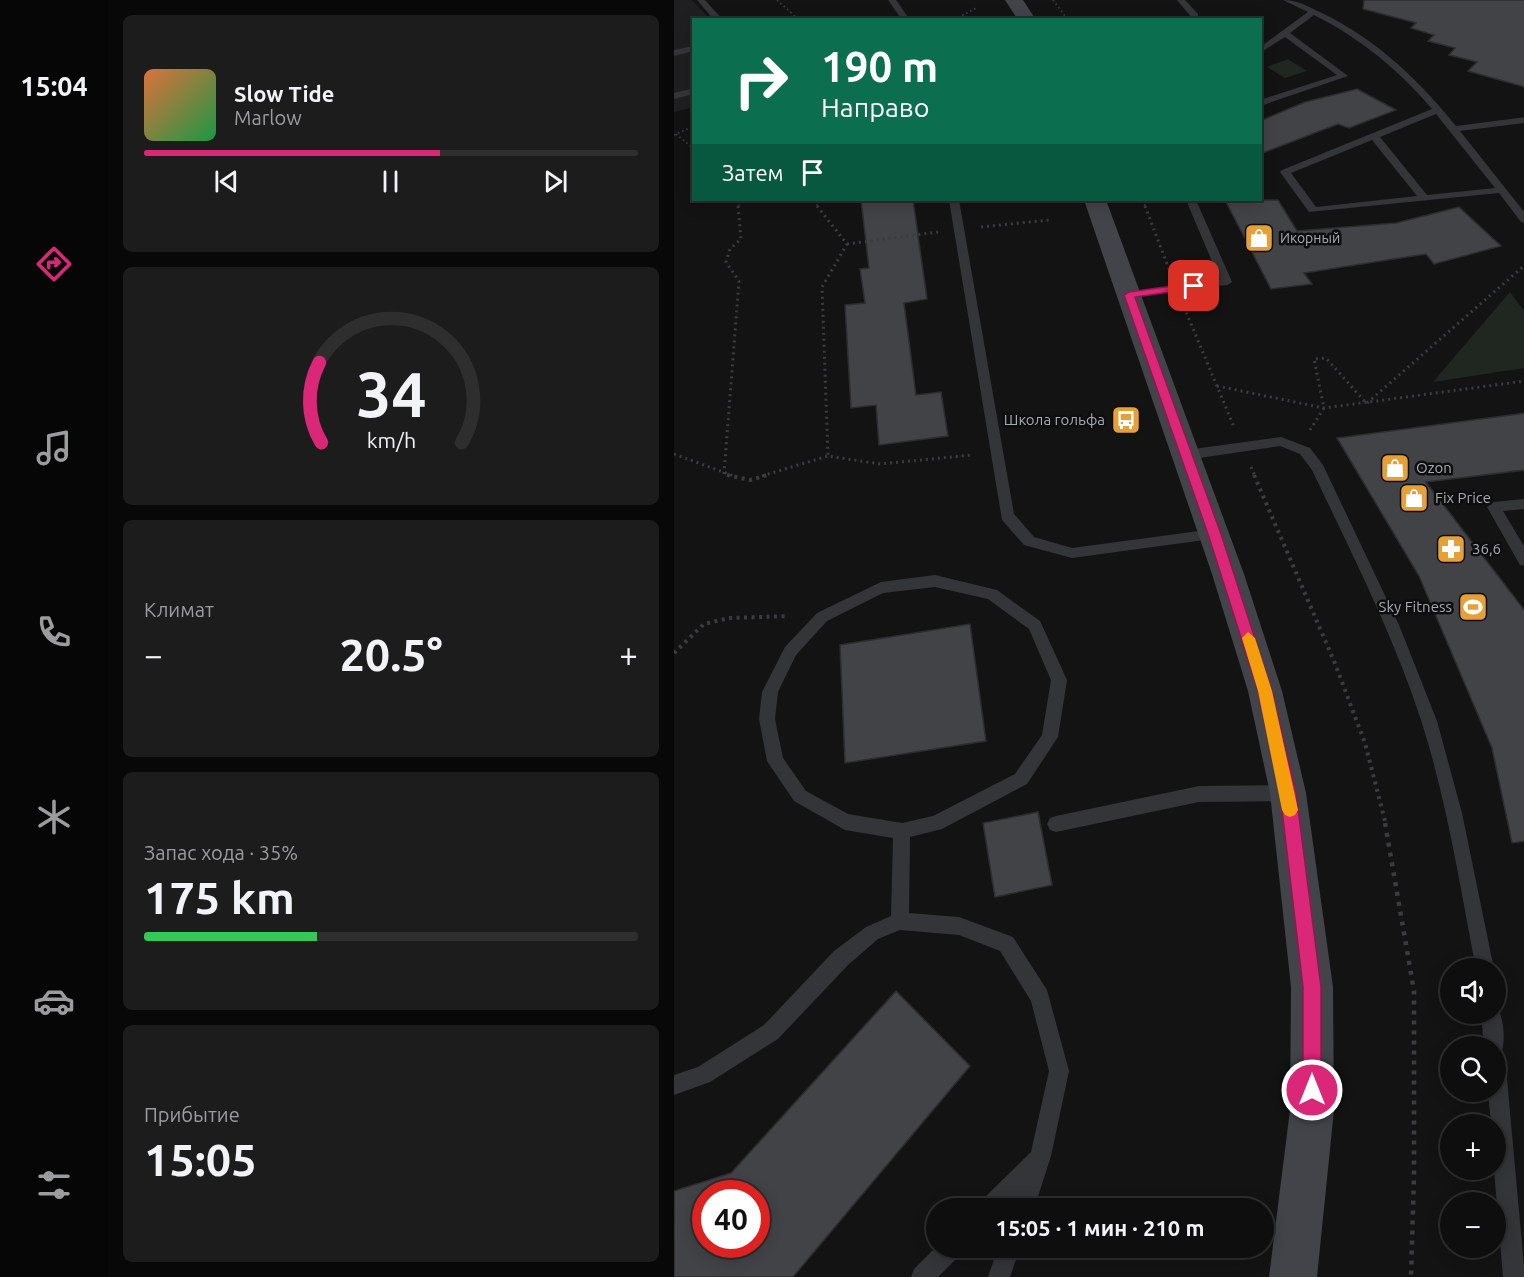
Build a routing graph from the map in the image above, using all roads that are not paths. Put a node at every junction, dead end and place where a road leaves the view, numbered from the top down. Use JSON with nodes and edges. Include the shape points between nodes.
{"nodes":[{"id":1,"x":701,"y":0,"type":"edge"},
{"id":2,"x":892,"y":0,"type":"edge"},
{"id":3,"x":1014,"y":0,"type":"edge"},
{"id":4,"x":1181,"y":0,"type":"edge"},
{"id":5,"x":1287,"y":0,"type":"edge"},
{"id":6,"x":1313,"y":12,"type":"junction"},
{"id":7,"x":1195,"y":16,"type":"dead end"},
{"id":8,"x":717,"y":18,"type":"edge"},
{"id":9,"x":905,"y":18,"type":"edge"},
{"id":10,"x":1026,"y":18,"type":"edge"},
{"id":11,"x":1285,"y":33,"type":"junction"},
{"id":12,"x":692,"y":48,"type":"edge"},
{"id":13,"x":1262,"y":50,"type":"edge"},
{"id":14,"x":674,"y":53,"type":"edge"},
{"id":15,"x":1262,"y":102,"type":"edge"},
{"id":16,"x":1436,"y":111,"type":"junction"},
{"id":17,"x":1524,"y":120,"type":"edge"},
{"id":18,"x":1452,"y":129,"type":"junction"},
{"id":19,"x":1374,"y":136,"type":"junction"},
{"id":20,"x":1500,"y":190,"type":"junction"},
{"id":21,"x":1424,"y":198,"type":"junction"},
{"id":22,"x":954,"y":201,"type":"edge"},
{"id":23,"x":1095,"y":201,"type":"edge"},
{"id":24,"x":1191,"y":201,"type":"edge"},
{"id":25,"x":1524,"y":220,"type":"edge"},
{"id":26,"x":1129,"y":295,"type":"junction"},
{"id":27,"x":1186,"y":455,"type":"junction"},
{"id":28,"x":1524,"y":504,"type":"edge"},
{"id":29,"x":1214,"y":534,"type":"junction"},
{"id":30,"x":1524,"y":561,"type":"edge"},
{"id":31,"x":1288,"y":793,"type":"junction"},
{"id":32,"x":1056,"y":824,"type":"dead end"},
{"id":33,"x":902,"y":831,"type":"junction"},
{"id":34,"x":900,"y":921,"type":"junction"},
{"id":35,"x":1483,"y":958,"type":"edge"},
{"id":36,"x":674,"y":1085,"type":"edge"},
{"id":37,"x":1499,"y":1102,"type":"edge"},
{"id":38,"x":1041,"y":1156,"type":"junction"},
{"id":39,"x":1000,"y":1198,"type":"edge"},
{"id":40,"x":1027,"y":1198,"type":"edge"},
{"id":41,"x":941,"y":1258,"type":"edge"},
{"id":42,"x":1006,"y":1258,"type":"edge"},
{"id":43,"x":922,"y":1277,"type":"edge"},
{"id":44,"x":999,"y":1277,"type":"edge"},
{"id":45,"x":1293,"y":1277,"type":"edge"},
{"id":46,"x":1514,"y":1277,"type":"edge"}],
"edges":[{"from":1,"to":8,"type":"lane"},
{"from":2,"to":9,"type":"lane"},
{"from":3,"to":10,"type":"street"},
{"from":4,"to":7,"type":"lane"},
{"from":5,"to":6,"type":"lane"},
{"from":6,"to":11,"type":"lane"},
{"from":6,"to":16,"type":"lane","via":[[1360,38],[1410,81]]},
{"from":11,"to":13,"type":"lane"},
{"from":11,"to":15,"type":"lane","via":[[1344,76]]},
{"from":12,"to":14,"type":"lane"},
{"from":16,"to":18,"type":"lane"},
{"from":16,"to":19,"type":"lane"},
{"from":17,"to":18,"type":"lane"},
{"from":18,"to":20,"type":"lane"},
{"from":19,"to":21,"type":"lane"},
{"from":19,"to":21,"type":"lane","via":[[1285,172],[1313,210]]},
{"from":20,"to":21,"type":"lane"},
{"from":20,"to":25,"type":"lane"},
{"from":22,"to":29,"type":"lane","via":[[1007,516],[1029,541],[1072,554]]},
{"from":23,"to":26,"type":"street"},
{"from":24,"to":26,"type":"lane","via":[[1227,282]]},
{"from":26,"to":27,"type":"street"},
{"from":27,"to":29,"type":"street"},
{"from":27,"to":35,"type":"lane","via":[[1281,441],[1305,451],[1318,468],[1395,632],[1429,721],[1458,826]]},
{"from":28,"to":30,"type":"lane","via":[[1494,507]]},
{"from":29,"to":31,"type":"street","via":[[1265,691]]},
{"from":31,"to":32,"type":"lane","via":[[1199,794]]},
{"from":31,"to":45,"type":"street","via":[[1312,987],[1312,1110]]},
{"from":33,"to":33,"type":"lane","via":[[845,822],[800,796],[775,761],[767,719],[770,692],[790,651],[822,617],[881,588],[935,581],[992,594],[1035,625],[1059,680],[1050,737],[1021,779],[936,823]]},
{"from":33,"to":34,"type":"lane"},
{"from":34,"to":36,"type":"lane","via":[[872,933],[841,958],[771,1032],[703,1075]]},
{"from":34,"to":38,"type":"lane","via":[[959,926],[1006,944],[1040,997],[1059,1071]]},
{"from":37,"to":46,"type":"lane"},
{"from":38,"to":39,"type":"lane"},
{"from":38,"to":40,"type":"lane"},
{"from":41,"to":43,"type":"lane"},
{"from":42,"to":44,"type":"lane"}]}
